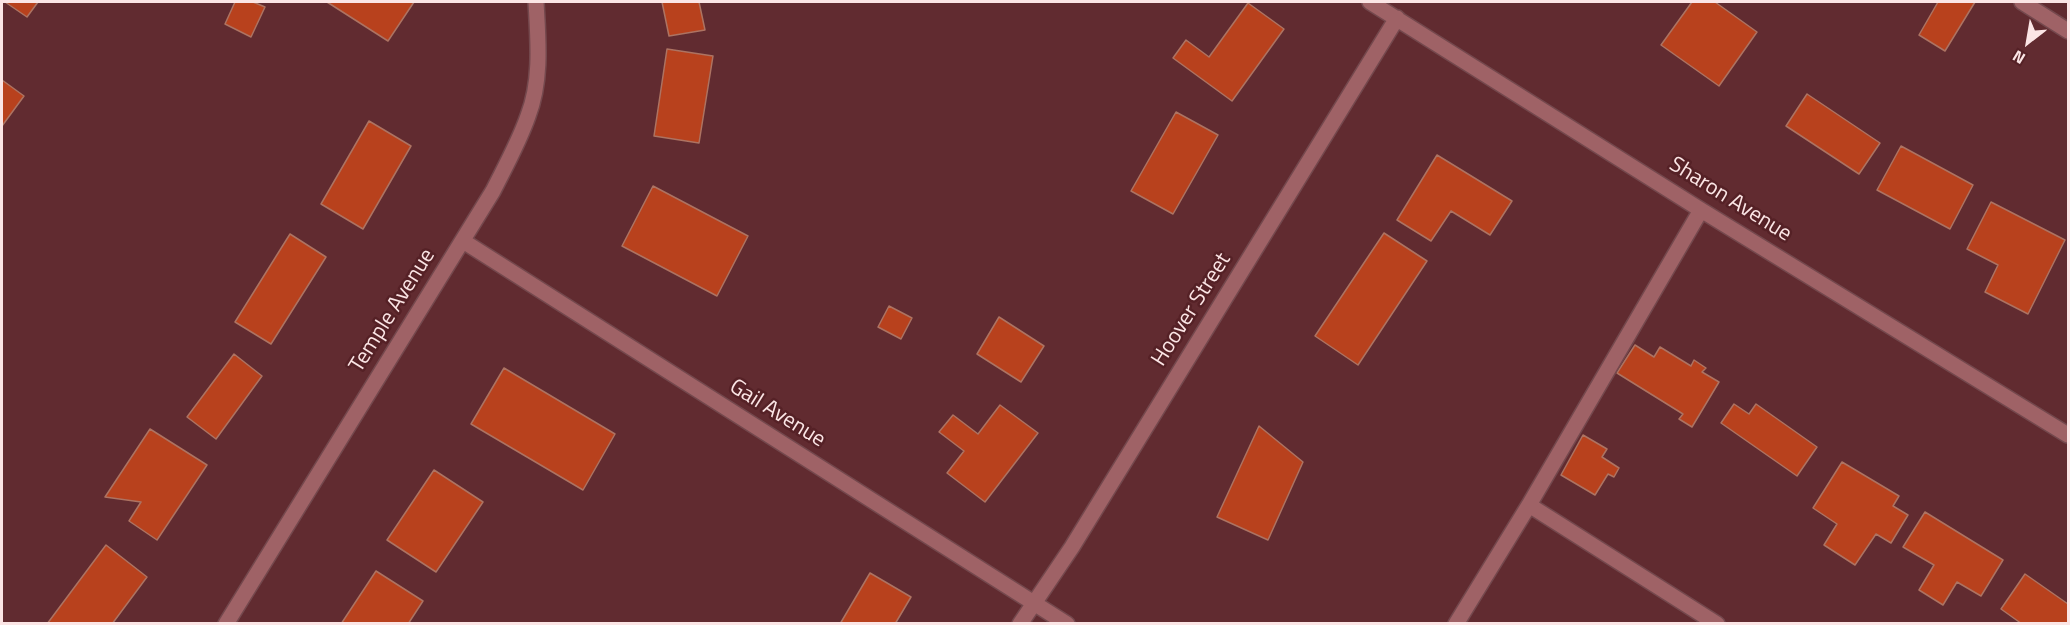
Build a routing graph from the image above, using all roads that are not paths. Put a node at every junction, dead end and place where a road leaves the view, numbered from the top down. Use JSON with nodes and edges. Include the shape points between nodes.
{"nodes":[{"id":1,"x":536,"y":2,"type":"edge"},
{"id":2,"x":1370,"y":2,"type":"edge"},
{"id":3,"x":2022,"y":2,"type":"edge"},
{"id":4,"x":1397,"y":18,"type":"junction"},
{"id":5,"x":2068,"y":31,"type":"edge"},
{"id":6,"x":1701,"y":210,"type":"junction"},
{"id":7,"x":463,"y":241,"type":"junction"},
{"id":8,"x":2068,"y":435,"type":"edge"},
{"id":9,"x":1529,"y":505,"type":"junction"},
{"id":10,"x":1033,"y":603,"type":"junction"},
{"id":11,"x":226,"y":624,"type":"edge"},
{"id":12,"x":1020,"y":624,"type":"edge"},
{"id":13,"x":1067,"y":624,"type":"edge"},
{"id":14,"x":1456,"y":624,"type":"edge"},
{"id":15,"x":1717,"y":624,"type":"edge"}],
"edges":[{"from":1,"to":7,"type":"street","name":"Temple Avenue","via":[[537,82],[529,115],[493,191]]},
{"from":2,"to":4,"type":"street","name":"Sharon Avenue"},
{"from":3,"to":5,"type":"street"},
{"from":4,"to":6,"type":"street","name":"Sharon Avenue"},
{"from":4,"to":10,"type":"street","name":"Hoover Street","via":[[1072,547]]},
{"from":6,"to":8,"type":"street","name":"Sharon Avenue"},
{"from":6,"to":9,"type":"street"},
{"from":7,"to":10,"type":"street","name":"Gail Avenue"},
{"from":7,"to":11,"type":"street","name":"Temple Avenue"},
{"from":9,"to":14,"type":"street"},
{"from":9,"to":15,"type":"street"},
{"from":10,"to":12,"type":"street","name":"Hoover Street"},
{"from":10,"to":13,"type":"street","name":"Gail Avenue"}]}
